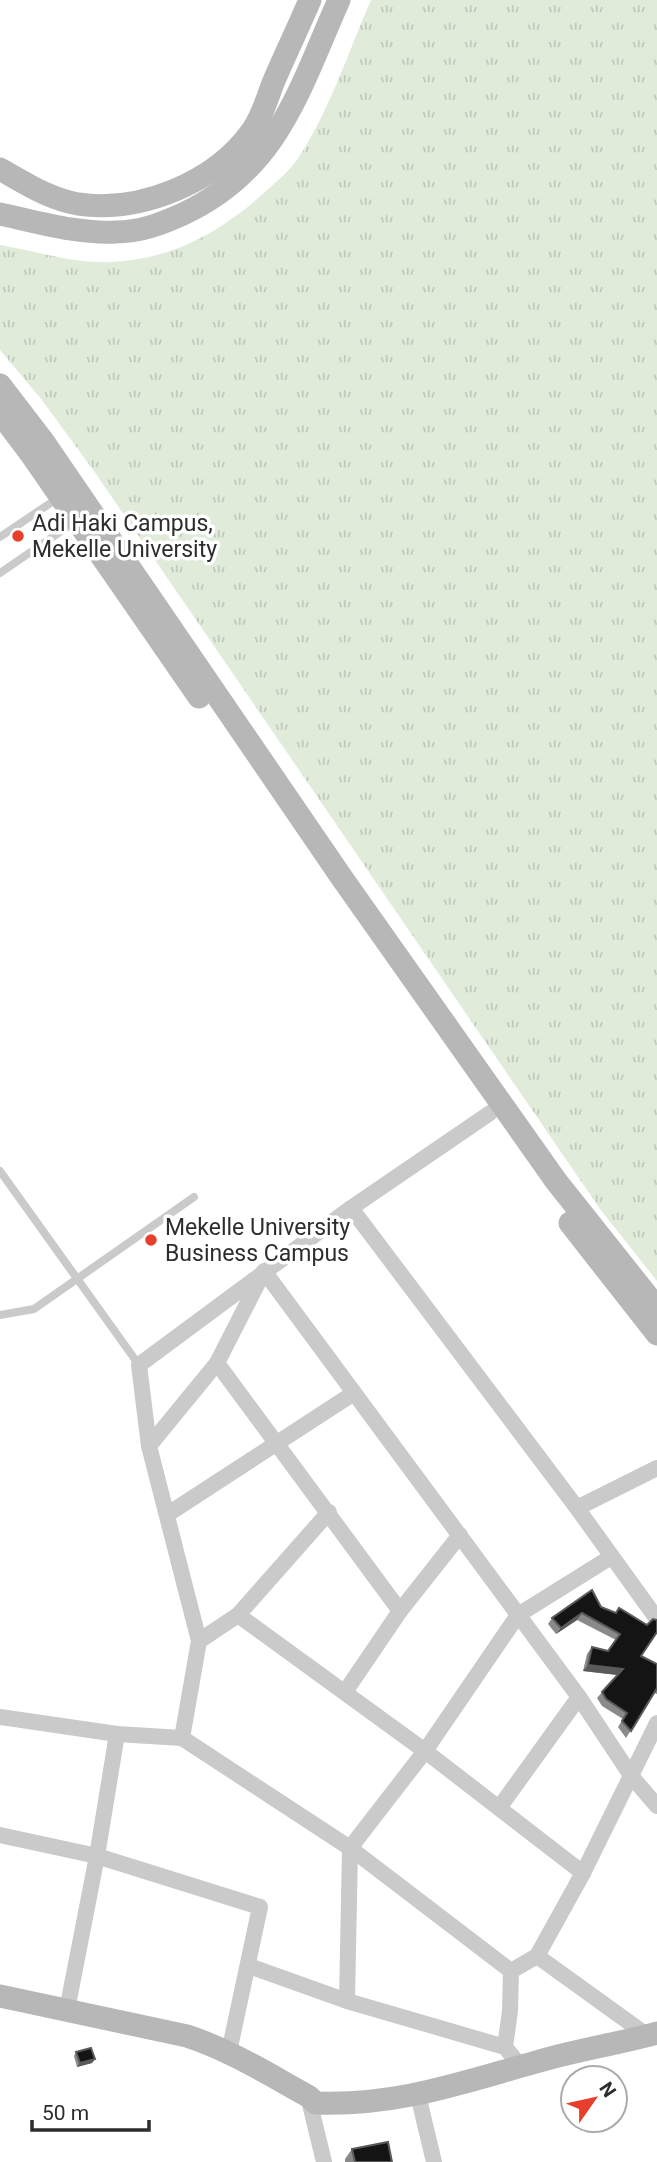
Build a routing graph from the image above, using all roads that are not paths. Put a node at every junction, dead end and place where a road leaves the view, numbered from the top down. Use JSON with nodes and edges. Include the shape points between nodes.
{"nodes":[{"id":1,"x":310,"y":0,"type":"edge"},
{"id":2,"x":339,"y":0,"type":"edge"},
{"id":3,"x":0,"y":169,"type":"edge"},
{"id":4,"x":0,"y":214,"type":"edge"},
{"id":5,"x":0,"y":385,"type":"edge"},
{"id":6,"x":0,"y":413,"type":"edge"},
{"id":7,"x":60,"y":496,"type":"junction"},
{"id":8,"x":76,"y":521,"type":"junction"},
{"id":9,"x":0,"y":537,"type":"edge"},
{"id":10,"x":0,"y":573,"type":"edge"},
{"id":11,"x":489,"y":1113,"type":"junction"},
{"id":12,"x":0,"y":1171,"type":"edge"},
{"id":13,"x":194,"y":1197,"type":"dead end"},
{"id":14,"x":351,"y":1208,"type":"junction"},
{"id":15,"x":264,"y":1272,"type":"junction"},
{"id":16,"x":78,"y":1280,"type":"junction"},
{"id":17,"x":657,"y":1308,"type":"edge"},
{"id":18,"x":0,"y":1315,"type":"edge"},
{"id":19,"x":657,"y":1334,"type":"edge"},
{"id":20,"x":218,"y":1363,"type":"junction"},
{"id":21,"x":139,"y":1365,"type":"junction"},
{"id":22,"x":354,"y":1393,"type":"junction"},
{"id":23,"x":279,"y":1444,"type":"junction"},
{"id":24,"x":149,"y":1446,"type":"junction"},
{"id":25,"x":657,"y":1468,"type":"edge"},
{"id":26,"x":577,"y":1508,"type":"junction"},
{"id":27,"x":329,"y":1512,"type":"junction"},
{"id":28,"x":168,"y":1514,"type":"junction"},
{"id":29,"x":460,"y":1535,"type":"junction"},
{"id":30,"x":611,"y":1557,"type":"junction"},
{"id":31,"x":400,"y":1611,"type":"junction"},
{"id":32,"x":238,"y":1615,"type":"junction"},
{"id":33,"x":518,"y":1615,"type":"junction"},
{"id":34,"x":657,"y":1619,"type":"edge"},
{"id":35,"x":199,"y":1641,"type":"junction"},
{"id":36,"x":345,"y":1692,"type":"junction"},
{"id":37,"x":579,"y":1697,"type":"junction"},
{"id":38,"x":0,"y":1717,"type":"edge"},
{"id":39,"x":657,"y":1723,"type":"edge"},
{"id":40,"x":117,"y":1734,"type":"junction"},
{"id":41,"x":182,"y":1738,"type":"junction"},
{"id":42,"x":425,"y":1751,"type":"junction"},
{"id":43,"x":632,"y":1777,"type":"junction"},
{"id":44,"x":657,"y":1806,"type":"edge"},
{"id":45,"x":499,"y":1808,"type":"junction"},
{"id":46,"x":0,"y":1835,"type":"edge"},
{"id":47,"x":350,"y":1848,"type":"junction"},
{"id":48,"x":97,"y":1856,"type":"junction"},
{"id":49,"x":583,"y":1873,"type":"junction"},
{"id":50,"x":537,"y":1956,"type":"junction"},
{"id":51,"x":249,"y":1966,"type":"junction"},
{"id":52,"x":511,"y":1971,"type":"junction"},
{"id":53,"x":0,"y":1996,"type":"edge"},
{"id":54,"x":347,"y":2001,"type":"junction"},
{"id":55,"x":67,"y":2010,"type":"junction"},
{"id":56,"x":652,"y":2035,"type":"edge"},
{"id":57,"x":505,"y":2048,"type":"junction"},
{"id":58,"x":229,"y":2052,"type":"junction"},
{"id":59,"x":521,"y":2067,"type":"junction"},
{"id":60,"x":418,"y":2095,"type":"junction"},
{"id":61,"x":308,"y":2096,"type":"junction"},
{"id":62,"x":324,"y":2162,"type":"edge"},
{"id":63,"x":434,"y":2162,"type":"edge"}],
"edges":[{"from":1,"to":3,"type":"main road","via":[[253,131],[220,164],[199,177],[154,197],[96,205],[44,193]]},
{"from":2,"to":4,"type":"main road","via":[[274,138],[255,164],[206,202],[153,226],[115,233],[74,230]]},
{"from":5,"to":17,"type":"main road","via":[[556,1181]]},
{"from":6,"to":7,"type":"main road"},
{"from":7,"to":8,"type":"main road"},
{"from":7,"to":9,"type":"lane"},
{"from":8,"to":10,"type":"lane"},
{"from":8,"to":11,"type":"main road"},
{"from":11,"to":14,"type":"street"},
{"from":11,"to":19,"type":"main road"},
{"from":12,"to":16,"type":"lane"},
{"from":13,"to":16,"type":"lane"},
{"from":14,"to":15,"type":"street"},
{"from":14,"to":26,"type":"street"},
{"from":15,"to":20,"type":"street"},
{"from":15,"to":21,"type":"street"},
{"from":15,"to":22,"type":"street"},
{"from":16,"to":18,"type":"lane","via":[[34,1309]]},
{"from":16,"to":21,"type":"lane"},
{"from":20,"to":23,"type":"street"},
{"from":20,"to":24,"type":"street"},
{"from":21,"to":24,"type":"street"},
{"from":22,"to":23,"type":"street"},
{"from":22,"to":29,"type":"street"},
{"from":23,"to":27,"type":"street"},
{"from":23,"to":28,"type":"street"},
{"from":24,"to":28,"type":"street"},
{"from":25,"to":26,"type":"street"},
{"from":26,"to":30,"type":"street"},
{"from":27,"to":31,"type":"street"},
{"from":27,"to":32,"type":"street"},
{"from":28,"to":35,"type":"street"},
{"from":29,"to":31,"type":"street"},
{"from":29,"to":33,"type":"street"},
{"from":30,"to":33,"type":"street"},
{"from":30,"to":34,"type":"street"},
{"from":31,"to":36,"type":"street"},
{"from":32,"to":35,"type":"street"},
{"from":32,"to":36,"type":"street"},
{"from":33,"to":37,"type":"street"},
{"from":33,"to":42,"type":"street"},
{"from":35,"to":41,"type":"street"},
{"from":36,"to":42,"type":"street"},
{"from":37,"to":43,"type":"street"},
{"from":37,"to":45,"type":"street"},
{"from":38,"to":40,"type":"street"},
{"from":39,"to":43,"type":"street"},
{"from":40,"to":41,"type":"street"},
{"from":40,"to":48,"type":"street"},
{"from":41,"to":47,"type":"street"},
{"from":42,"to":45,"type":"street"},
{"from":42,"to":47,"type":"street"},
{"from":43,"to":44,"type":"street"},
{"from":43,"to":49,"type":"street"},
{"from":45,"to":49,"type":"street"},
{"from":46,"to":48,"type":"street"},
{"from":47,"to":52,"type":"street"},
{"from":47,"to":54,"type":"street"},
{"from":48,"to":51,"type":"street","via":[[260,1907]]},
{"from":48,"to":55,"type":"street"},
{"from":49,"to":50,"type":"street"},
{"from":50,"to":52,"type":"street"},
{"from":50,"to":56,"type":"street"},
{"from":51,"to":54,"type":"street"},
{"from":51,"to":58,"type":"street"},
{"from":52,"to":57,"type":"street"},
{"from":53,"to":55,"type":"main road"},
{"from":54,"to":57,"type":"street"},
{"from":55,"to":58,"type":"main road","via":[[187,2036]]},
{"from":56,"to":59,"type":"main road"},
{"from":57,"to":59,"type":"street"},
{"from":58,"to":61,"type":"main road"},
{"from":59,"to":60,"type":"main road"},
{"from":60,"to":61,"type":"main road","via":[[350,2104],[316,2103]]},
{"from":60,"to":63,"type":"street"},
{"from":61,"to":62,"type":"street"}]}
